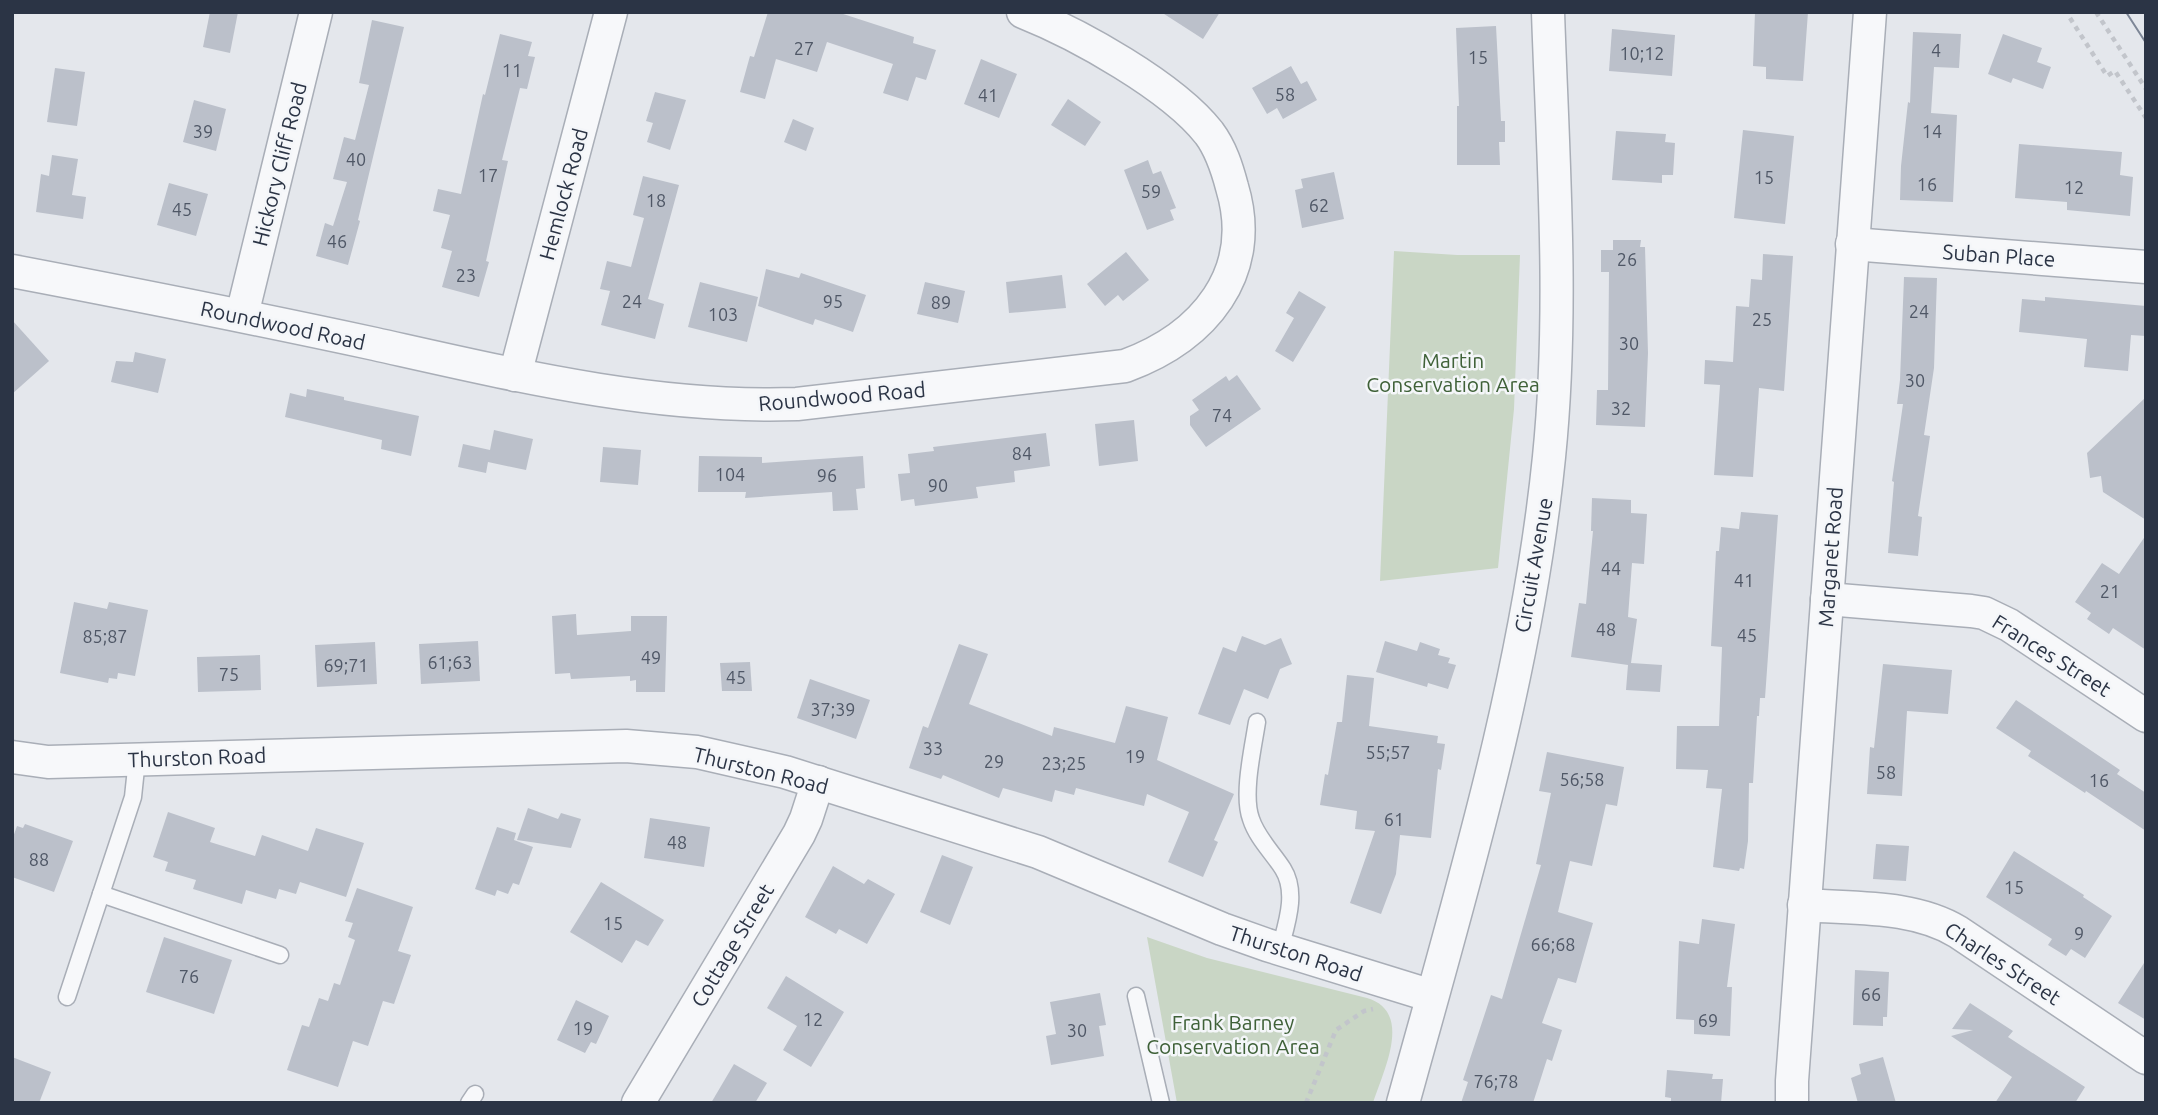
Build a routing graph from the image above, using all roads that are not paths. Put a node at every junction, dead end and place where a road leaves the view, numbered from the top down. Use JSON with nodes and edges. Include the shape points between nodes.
{"nodes":[{"id":1,"x":316,"y":12,"type":"edge"},
{"id":2,"x":611,"y":12,"type":"edge"},
{"id":3,"x":1023,"y":12,"type":"edge"},
{"id":4,"x":1548,"y":12,"type":"edge"},
{"id":5,"x":1870,"y":12,"type":"edge"},
{"id":6,"x":1852,"y":244,"type":"junction"},
{"id":7,"x":2146,"y":267,"type":"edge"},
{"id":8,"x":12,"y":271,"type":"edge"},
{"id":9,"x":242,"y":316,"type":"junction"},
{"id":10,"x":515,"y":375,"type":"junction"},
{"id":11,"x":1827,"y":599,"type":"junction"},
{"id":12,"x":2146,"y":716,"type":"edge"},
{"id":13,"x":1257,"y":722,"type":"dead end"},
{"id":14,"x":12,"y":757,"type":"edge"},
{"id":15,"x":137,"y":759,"type":"junction"},
{"id":16,"x":818,"y":782,"type":"junction"},
{"id":17,"x":101,"y":894,"type":"junction"},
{"id":18,"x":1804,"y":905,"type":"junction"},
{"id":19,"x":1280,"y":949,"type":"junction"},
{"id":20,"x":280,"y":955,"type":"dead end"},
{"id":21,"x":1136,"y":996,"type":"dead end"},
{"id":22,"x":1432,"y":996,"type":"junction"},
{"id":23,"x":67,"y":997,"type":"dead end"},
{"id":24,"x":2146,"y":1058,"type":"edge"},
{"id":25,"x":638,"y":1103,"type":"edge"},
{"id":26,"x":1161,"y":1103,"type":"edge"},
{"id":27,"x":1402,"y":1103,"type":"edge"},
{"id":28,"x":1792,"y":1103,"type":"edge"}],
"edges":[{"from":1,"to":9,"type":"street","name":"Hickory Cliff Road"},
{"from":2,"to":10,"type":"street","name":"Hemlock Road"},
{"from":3,"to":10,"type":"street","name":"Roundwood Road","via":[[1062,28],[1142,76],[1209,134],[1226,164],[1241,236],[1233,272],[1213,305],[1175,340],[1125,366],[797,404],[753,406],[656,399]]},
{"from":4,"to":22,"type":"street","name":"Circuit Avenue","via":[[1556,265],[1553,402],[1545,496],[1497,753]]},
{"from":5,"to":6,"type":"street","name":"Margaret Road"},
{"from":6,"to":7,"type":"street","name":"Suban Place"},
{"from":6,"to":11,"type":"street","name":"Margaret Road"},
{"from":8,"to":9,"type":"street","name":"Roundwood Road"},
{"from":9,"to":10,"type":"street","name":"Roundwood Road"},
{"from":11,"to":12,"type":"street","name":"Frances Street","via":[[1984,613]]},
{"from":11,"to":18,"type":"street","name":"Margaret Road"},
{"from":13,"to":19,"type":"lane","via":[[1248,780],[1250,818],[1285,873],[1291,903]]},
{"from":14,"to":15,"type":"street","name":"Thurston Road","via":[[48,762]]},
{"from":15,"to":16,"type":"street","name":"Thurston Road","via":[[637,747],[721,756]]},
{"from":15,"to":17,"type":"lane","via":[[133,797]]},
{"from":16,"to":19,"type":"street","name":"Thurston Road","via":[[1038,852]]},
{"from":16,"to":25,"type":"street","name":"Cottage Street","via":[[799,834]]},
{"from":17,"to":20,"type":"lane"},
{"from":17,"to":23,"type":"lane"},
{"from":18,"to":24,"type":"street","name":"Charles Street","via":[[1935,920]]},
{"from":18,"to":28,"type":"street","name":"Margaret Road"},
{"from":19,"to":22,"type":"street","name":"Thurston Road"},
{"from":21,"to":26,"type":"lane"},
{"from":22,"to":27,"type":"street","name":"Circuit Avenue"}]}
